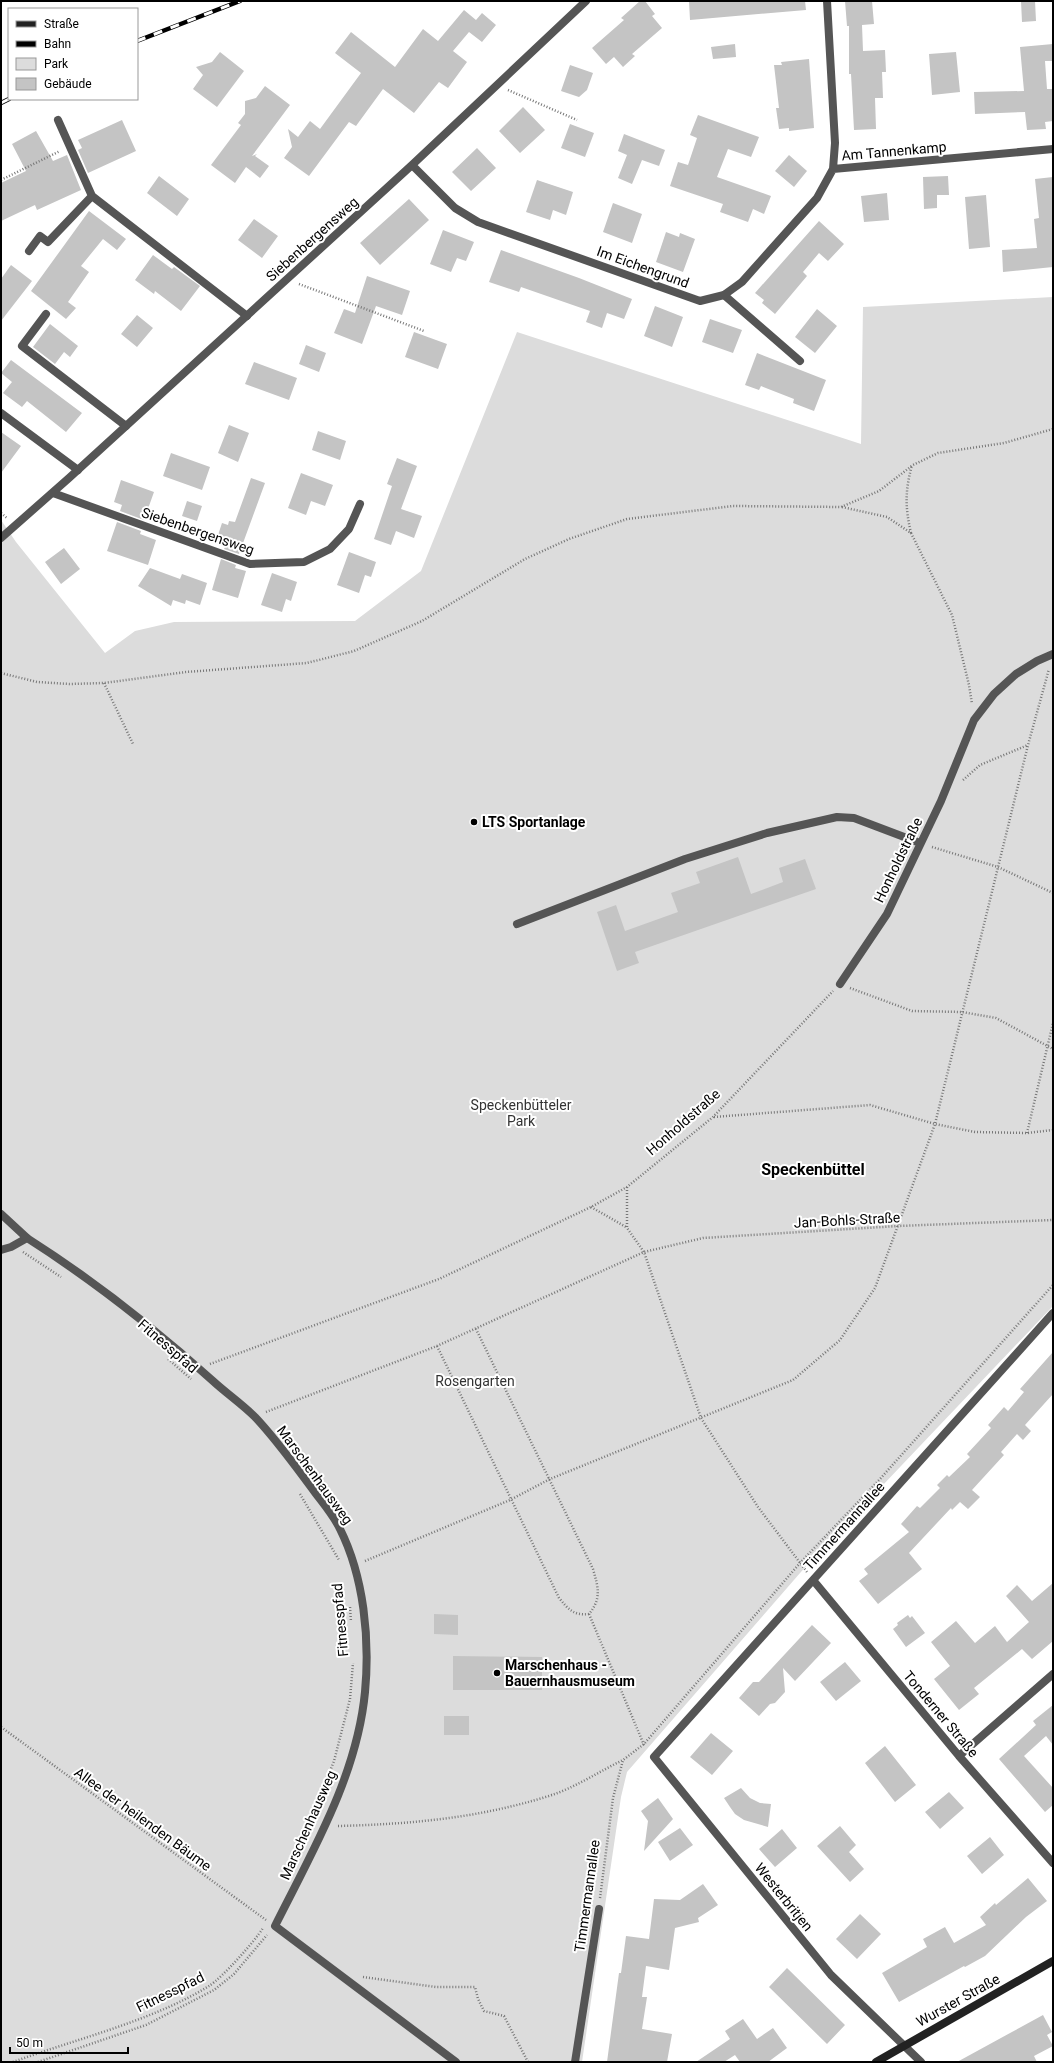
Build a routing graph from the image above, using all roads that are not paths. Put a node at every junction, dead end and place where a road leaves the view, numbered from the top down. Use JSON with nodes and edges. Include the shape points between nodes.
{"nodes":[{"id":1,"x":586,"y":1,"type":"edge"},
{"id":2,"x":827,"y":1,"type":"edge"},
{"id":3,"x":58,"y":120,"type":"dead end"},
{"id":4,"x":1053,"y":149,"type":"edge"},
{"id":5,"x":412,"y":165,"type":"junction"},
{"id":6,"x":833,"y":169,"type":"junction"},
{"id":7,"x":92,"y":196,"type":"junction"},
{"id":8,"x":29,"y":251,"type":"dead end"},
{"id":9,"x":724,"y":295,"type":"junction"},
{"id":10,"x":46,"y":314,"type":"dead end"},
{"id":11,"x":247,"y":316,"type":"junction"},
{"id":12,"x":800,"y":361,"type":"dead end"},
{"id":13,"x":1,"y":413,"type":"edge"},
{"id":14,"x":126,"y":426,"type":"junction"},
{"id":15,"x":78,"y":470,"type":"junction"},
{"id":16,"x":53,"y":493,"type":"junction"},
{"id":17,"x":360,"y":504,"type":"dead end"},
{"id":18,"x":1,"y":538,"type":"edge"},
{"id":19,"x":1053,"y":654,"type":"edge"},
{"id":20,"x":920,"y":843,"type":"junction"},
{"id":21,"x":517,"y":924,"type":"dead end"},
{"id":22,"x":840,"y":984,"type":"road end"},
{"id":23,"x":1,"y":1214,"type":"edge"},
{"id":24,"x":27,"y":1238,"type":"junction"},
{"id":25,"x":1,"y":1250,"type":"edge"},
{"id":26,"x":1053,"y":1313,"type":"edge"},
{"id":27,"x":813,"y":1580,"type":"junction"},
{"id":28,"x":1053,"y":1674,"type":"edge"},
{"id":29,"x":654,"y":1756,"type":"joint"},
{"id":30,"x":959,"y":1756,"type":"junction"},
{"id":31,"x":1053,"y":1863,"type":"edge"},
{"id":32,"x":599,"y":1909,"type":"road end"},
{"id":33,"x":1053,"y":1961,"type":"edge"},
{"id":34,"x":903,"y":2045,"type":"junction"},
{"id":35,"x":456,"y":2062,"type":"edge"},
{"id":36,"x":575,"y":2062,"type":"edge"},
{"id":37,"x":876,"y":2062,"type":"edge"},
{"id":38,"x":921,"y":2062,"type":"edge"}],
"edges":[{"from":1,"to":5,"type":"street","name":"Siebenbergensweg"},
{"from":2,"to":6,"type":"street","name":"Am Tannenkamp","via":[[835,143]]},
{"from":3,"to":7,"type":"street"},
{"from":4,"to":6,"type":"street","name":"Am Tannenkamp"},
{"from":5,"to":9,"type":"street","name":"Im Eichengrund","via":[[455,208],[478,222],[700,301]]},
{"from":5,"to":11,"type":"street","name":"Siebenbergensweg"},
{"from":6,"to":9,"type":"street","name":"Im Eichengrund","via":[[817,198],[742,282]]},
{"from":7,"to":8,"type":"street","via":[[48,242],[40,236]]},
{"from":7,"to":11,"type":"street"},
{"from":9,"to":12,"type":"street"},
{"from":10,"to":14,"type":"street","via":[[22,346]]},
{"from":11,"to":14,"type":"street","name":"Siebenbergensweg"},
{"from":13,"to":15,"type":"street"},
{"from":14,"to":15,"type":"street","name":"Siebenbergensweg"},
{"from":15,"to":16,"type":"street","name":"Siebenbergensweg"},
{"from":16,"to":17,"type":"street","name":"Siebenbergensweg","via":[[250,564],[304,562],[330,549],[349,529]]},
{"from":16,"to":18,"type":"street","name":"Siebenbergensweg"},
{"from":19,"to":20,"type":"street","name":"Honholdstraße","via":[[1016,674],[994,694],[974,720],[941,801]]},
{"from":20,"to":21,"type":"street","via":[[854,818],[837,817],[767,833],[685,860]]},
{"from":20,"to":22,"type":"street","name":"Honholdstraße","via":[[886,914]]},
{"from":23,"to":24,"type":"street","name":"Marschenhausweg"},
{"from":24,"to":25,"type":"street"},
{"from":24,"to":35,"type":"street","name":"Marschenhausweg","via":[[94,1282],[254,1416],[340,1528],[354,1565],[361,1594],[366,1642],[365,1692],[359,1728],[347,1769],[325,1826],[275,1926]]},
{"from":26,"to":27,"type":"street","name":"Timmermannallee"},
{"from":27,"to":29,"type":"street","name":"Timmermannallee"},
{"from":27,"to":30,"type":"street","name":"Tonderner Straße"},
{"from":28,"to":30,"type":"street"},
{"from":29,"to":34,"type":"street","name":"Westerbritjen","via":[[831,1975]]},
{"from":30,"to":31,"type":"street","name":"Tonderner Straße"},
{"from":32,"to":36,"type":"street","name":"Timmermannallee"},
{"from":33,"to":34,"type":"street","name":"Wurster Straße"},
{"from":34,"to":37,"type":"street","name":"Wurster Straße"},
{"from":34,"to":38,"type":"street","name":"Westerbritjen"}]}
